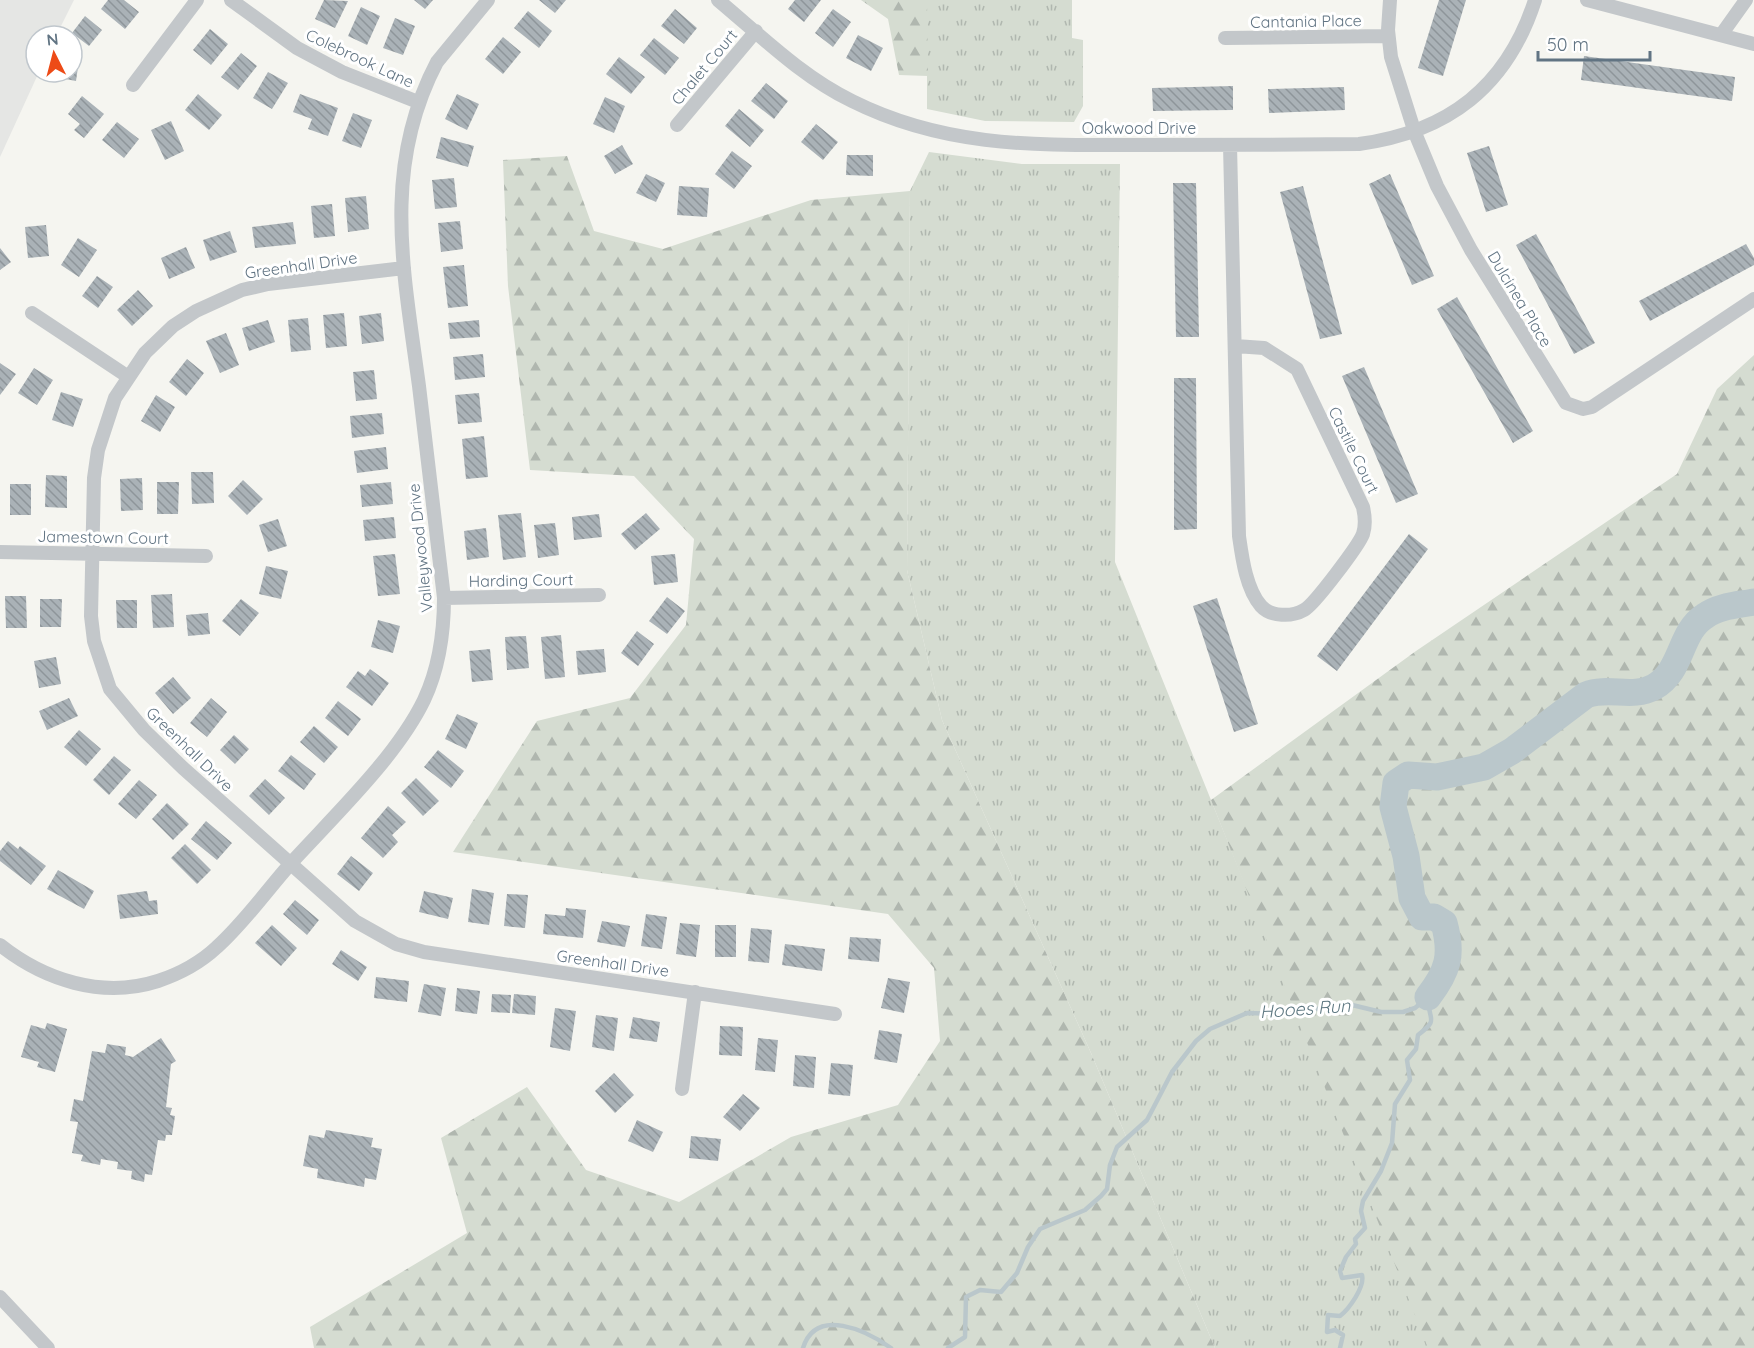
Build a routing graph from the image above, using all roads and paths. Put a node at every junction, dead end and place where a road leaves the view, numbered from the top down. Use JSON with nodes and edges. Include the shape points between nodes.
{"nodes":[{"id":1,"x":197,"y":0,"type":"edge"},
{"id":2,"x":231,"y":0,"type":"edge"},
{"id":3,"x":488,"y":0,"type":"edge"},
{"id":4,"x":718,"y":0,"type":"edge"},
{"id":5,"x":1390,"y":0,"type":"edge"},
{"id":6,"x":1535,"y":0,"type":"edge"},
{"id":7,"x":1587,"y":0,"type":"edge"},
{"id":8,"x":1746,"y":0,"type":"edge"},
{"id":9,"x":756,"y":31,"type":"junction"},
{"id":10,"x":1721,"y":35,"type":"junction"},
{"id":11,"x":1388,"y":36,"type":"junction"},
{"id":12,"x":1225,"y":39,"type":"dead end"},
{"id":13,"x":1754,"y":44,"type":"edge"},
{"id":14,"x":133,"y":85,"type":"dead end"},
{"id":15,"x":418,"y":102,"type":"junction"},
{"id":16,"x":677,"y":125,"type":"dead end"},
{"id":17,"x":1415,"y":133,"type":"junction"},
{"id":18,"x":1230,"y":145,"type":"junction"},
{"id":19,"x":404,"y":268,"type":"junction"},
{"id":20,"x":1754,"y":299,"type":"edge"},
{"id":21,"x":32,"y":313,"type":"dead end"},
{"id":22,"x":1235,"y":346,"type":"junction"},
{"id":23,"x":127,"y":376,"type":"junction"},
{"id":24,"x":0,"y":552,"type":"edge"},
{"id":25,"x":93,"y":554,"type":"junction"},
{"id":26,"x":206,"y":556,"type":"dead end"},
{"id":27,"x":598,"y":595,"type":"dead end"},
{"id":28,"x":444,"y":598,"type":"junction"},
{"id":29,"x":291,"y":863,"type":"junction"},
{"id":30,"x":0,"y":945,"type":"edge"},
{"id":31,"x":695,"y":992,"type":"junction"},
{"id":32,"x":835,"y":1014,"type":"dead end"},
{"id":33,"x":682,"y":1089,"type":"dead end"},
{"id":34,"x":0,"y":1297,"type":"edge"},
{"id":35,"x":48,"y":1348,"type":"edge"}],
"edges":[{"from":1,"to":14,"type":"street"},
{"from":2,"to":15,"type":"street","name":"Colebrook Lane","via":[[297,48],[342,72]]},
{"from":3,"to":15,"type":"street","name":"Valleywood Drive","via":[[437,62]]},
{"from":4,"to":9,"type":"street","name":"Oakwood Drive"},
{"from":5,"to":11,"type":"street","name":"Dulcinea Place"},
{"from":6,"to":17,"type":"street","name":"Oakwood Drive","via":[[1521,38],[1492,81],[1452,114]]},
{"from":7,"to":10,"type":"street"},
{"from":8,"to":10,"type":"street"},
{"from":9,"to":16,"type":"street","name":"Chalet Court"},
{"from":9,"to":18,"type":"street","name":"Oakwood Drive","via":[[818,82],[850,101],[910,125],[954,137],[1060,145]]},
{"from":10,"to":13,"type":"street"},
{"from":11,"to":12,"type":"street","name":"Cantania Place"},
{"from":11,"to":17,"type":"street","name":"Dulcinea Place"},
{"from":15,"to":19,"type":"street","name":"Valleywood Drive","via":[[403,158],[400,189]]},
{"from":17,"to":18,"type":"street","name":"Oakwood Drive","via":[[1359,144]]},
{"from":17,"to":20,"type":"street","name":"Dulcinea Place","via":[[1460,232],[1566,403],[1582,409],[1592,407]]},
{"from":18,"to":22,"type":"street","name":"Castile Court"},
{"from":19,"to":23,"type":"street","name":"Greenhall Drive","via":[[268,284],[233,294],[196,310],[173,326],[145,352]]},
{"from":19,"to":28,"type":"street","name":"Valleywood Drive"},
{"from":21,"to":23,"type":"street"},
{"from":22,"to":22,"type":"street","name":"Castile Court","via":[[1239,536],[1243,560],[1261,606],[1282,615],[1293,614],[1308,608],[1359,543],[1365,519],[1363,507],[1297,369],[1264,348]]},
{"from":23,"to":25,"type":"street","name":"Greenhall Drive","via":[[108,415],[98,450]]},
{"from":24,"to":25,"type":"street","name":"Jamestown Court"},
{"from":25,"to":26,"type":"street","name":"Jamestown Court"},
{"from":25,"to":29,"type":"street","name":"Greenhall Drive","via":[[94,641],[100,666],[116,698],[183,768]]},
{"from":27,"to":28,"type":"street","name":"Harding Court"},
{"from":28,"to":29,"type":"street","name":"Valleywood Drive","via":[[441,646],[434,673],[411,723]]},
{"from":29,"to":30,"type":"street","name":"Valleywood Drive","via":[[217,947],[178,974],[156,982],[105,988],[80,984],[33,968]]},
{"from":29,"to":31,"type":"street","name":"Greenhall Drive","via":[[355,921],[396,944],[424,952]]},
{"from":31,"to":32,"type":"street","name":"Greenhall Drive"},
{"from":31,"to":33,"type":"street"},
{"from":34,"to":35,"type":"street"}]}
